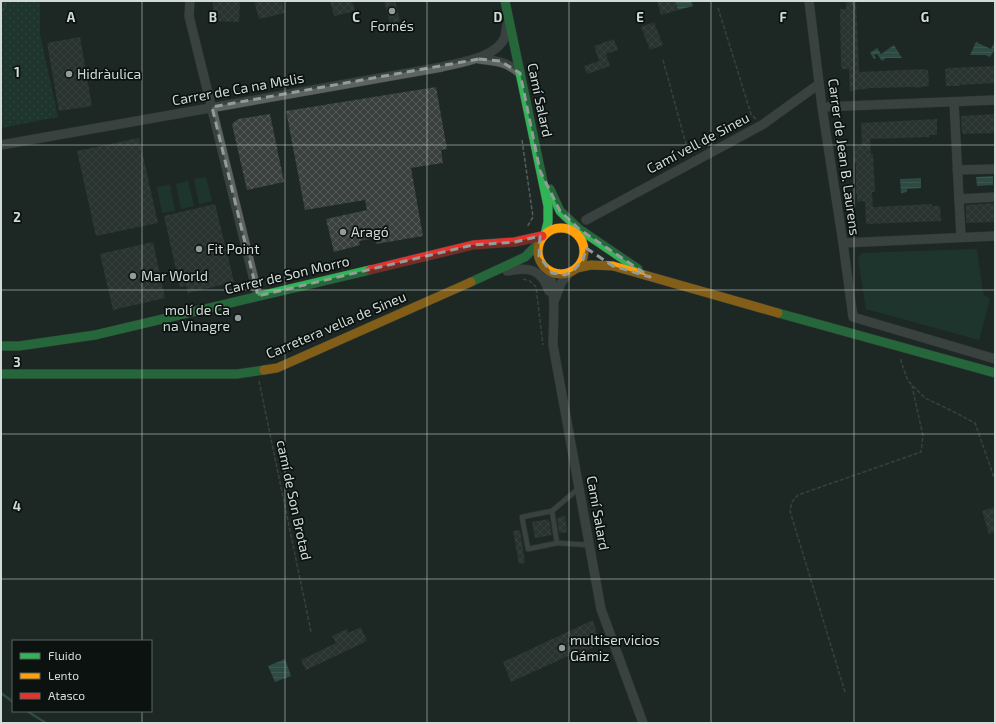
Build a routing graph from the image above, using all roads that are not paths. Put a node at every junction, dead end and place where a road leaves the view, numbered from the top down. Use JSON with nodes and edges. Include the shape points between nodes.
{"nodes":[{"id":1,"x":190,"y":1,"type":"edge"},
{"id":2,"x":505,"y":1,"type":"edge"},
{"id":3,"x":809,"y":1,"type":"edge"},
{"id":4,"x":508,"y":16,"type":"junction"},
{"id":5,"x":479,"y":58,"type":"junction"},
{"id":6,"x":520,"y":73,"type":"junction"},
{"id":7,"x":819,"y":84,"type":"junction"},
{"id":8,"x":995,"y":100,"type":"edge"},
{"id":9,"x":954,"y":102,"type":"junction"},
{"id":10,"x":212,"y":107,"type":"junction"},
{"id":11,"x":822,"y":107,"type":"junction"},
{"id":12,"x":1,"y":145,"type":"edge"},
{"id":13,"x":995,"y":169,"type":"edge"},
{"id":14,"x":540,"y":170,"type":"junction"},
{"id":15,"x":957,"y":170,"type":"junction"},
{"id":16,"x":995,"y":197,"type":"edge"},
{"id":17,"x":959,"y":198,"type":"junction"},
{"id":18,"x":548,"y":206,"type":"junction"},
{"id":19,"x":586,"y":220,"type":"dead end"},
{"id":20,"x":565,"y":228,"type":"junction"},
{"id":21,"x":995,"y":236,"type":"edge"},
{"id":22,"x":542,"y":238,"type":"junction"},
{"id":23,"x":961,"y":238,"type":"junction"},
{"id":24,"x":843,"y":243,"type":"junction"},
{"id":25,"x":583,"y":244,"type":"junction"},
{"id":26,"x":613,"y":266,"type":"junction"},
{"id":27,"x":506,"y":267,"type":"junction"},
{"id":28,"x":546,"y":269,"type":"junction"},
{"id":29,"x":573,"y":271,"type":"junction"},
{"id":30,"x":492,"y":274,"type":"junction"},
{"id":31,"x":650,"y":276,"type":"junction"},
{"id":32,"x":258,"y":296,"type":"junction"},
{"id":33,"x":554,"y":302,"type":"junction"},
{"id":34,"x":553,"y":313,"type":"junction"},
{"id":35,"x":1,"y":346,"type":"edge"},
{"id":36,"x":995,"y":358,"type":"edge"},
{"id":37,"x":995,"y":373,"type":"edge"},
{"id":38,"x":1,"y":374,"type":"edge"},
{"id":39,"x":579,"y":488,"type":"junction"},
{"id":40,"x":552,"y":511,"type":"junction"},
{"id":41,"x":557,"y":543,"type":"junction"},
{"id":42,"x":589,"y":545,"type":"junction"},
{"id":43,"x":643,"y":723,"type":"edge"}],
"edges":[{"from":1,"to":10,"type":"street","via":[[190,16]]},
{"from":2,"to":4,"type":"main road","name":"Camí Salard"},
{"from":3,"to":7,"type":"street","name":"Carrer de Jean B. Laurens"},
{"from":4,"to":5,"type":"street","name":"Carrer de Ca na Melis","via":[[505,36],[499,46]]},
{"from":4,"to":6,"type":"main road","name":"Camí Salard"},
{"from":5,"to":6,"type":"street","name":"Carrer de Ca na Melis","via":[[500,61]]},
{"from":5,"to":10,"type":"street","name":"Carrer de Ca na Melis","via":[[442,67]]},
{"from":6,"to":14,"type":"main road","name":"Camí Salard"},
{"from":7,"to":11,"type":"street","name":"Carrer de Jean B. Laurens"},
{"from":7,"to":19,"type":"street","name":"Camí vell de Sineu","via":[[762,125]]},
{"from":8,"to":9,"type":"street"},
{"from":9,"to":11,"type":"street"},
{"from":9,"to":15,"type":"street"},
{"from":10,"to":12,"type":"street","name":"Carrer de Ca na Melis"},
{"from":10,"to":32,"type":"street"},
{"from":11,"to":24,"type":"street","name":"Carrer de Jean B. Laurens"},
{"from":13,"to":15,"type":"street"},
{"from":14,"to":18,"type":"main road","name":"Camí Salard"},
{"from":14,"to":31,"type":"main road","via":[[560,211],[568,219],[593,239]]},
{"from":15,"to":17,"type":"street"},
{"from":16,"to":17,"type":"street"},
{"from":17,"to":23,"type":"street"},
{"from":18,"to":20,"type":"main road","name":"Camí Salard"},
{"from":18,"to":22,"type":"main road","name":"Camí Salard","via":[[548,222]]},
{"from":20,"to":22,"type":"main road","via":[[554,229]]},
{"from":20,"to":25,"type":"main road","via":[[575,233]]},
{"from":21,"to":23,"type":"street"},
{"from":22,"to":27,"type":"main road","name":"Carretera vella de Sineu","via":[[525,257]]},
{"from":22,"to":28,"type":"main road","via":[[539,256]]},
{"from":22,"to":32,"type":"main road","name":"Carrer de Son Morro","via":[[473,244]]},
{"from":23,"to":24,"type":"street"},
{"from":24,"to":36,"type":"street","name":"Carrer de Jean B. Laurens","via":[[853,317]]},
{"from":25,"to":26,"type":"main road"},
{"from":25,"to":29,"type":"main road","via":[[583,260]]},
{"from":26,"to":29,"type":"main road","via":[[591,265]]},
{"from":26,"to":31,"type":"main road"},
{"from":27,"to":28,"type":"main road","name":"Carretera vella de Sineu","via":[[525,263],[536,264]]},
{"from":27,"to":30,"type":"main road","name":"Carretera vella de Sineu"},
{"from":28,"to":29,"type":"main road","via":[[560,275]]},
{"from":28,"to":33,"type":"street","name":"Camí Salard","via":[[552,282]]},
{"from":29,"to":33,"type":"street","name":"Camí Salard","via":[[558,289]]},
{"from":30,"to":34,"type":"street","via":[[518,269],[538,273],[545,281]]},
{"from":30,"to":38,"type":"main road","name":"Carretera vella de Sineu","via":[[277,368],[229,374]]},
{"from":31,"to":37,"type":"main road"},
{"from":32,"to":35,"type":"main road","name":"Carrer de Son Morro","via":[[95,335],[19,346]]},
{"from":33,"to":34,"type":"street","name":"Camí Salard"},
{"from":34,"to":39,"type":"street","name":"Camí Salard","via":[[553,345]]},
{"from":39,"to":40,"type":"lane"},
{"from":39,"to":42,"type":"street","name":"Camí Salard"},
{"from":40,"to":41,"type":"lane"},
{"from":40,"to":41,"type":"lane","via":[[522,517],[528,549]]},
{"from":41,"to":42,"type":"lane"},
{"from":42,"to":43,"type":"street","name":"Camí Salard","via":[[601,609]]}]}
